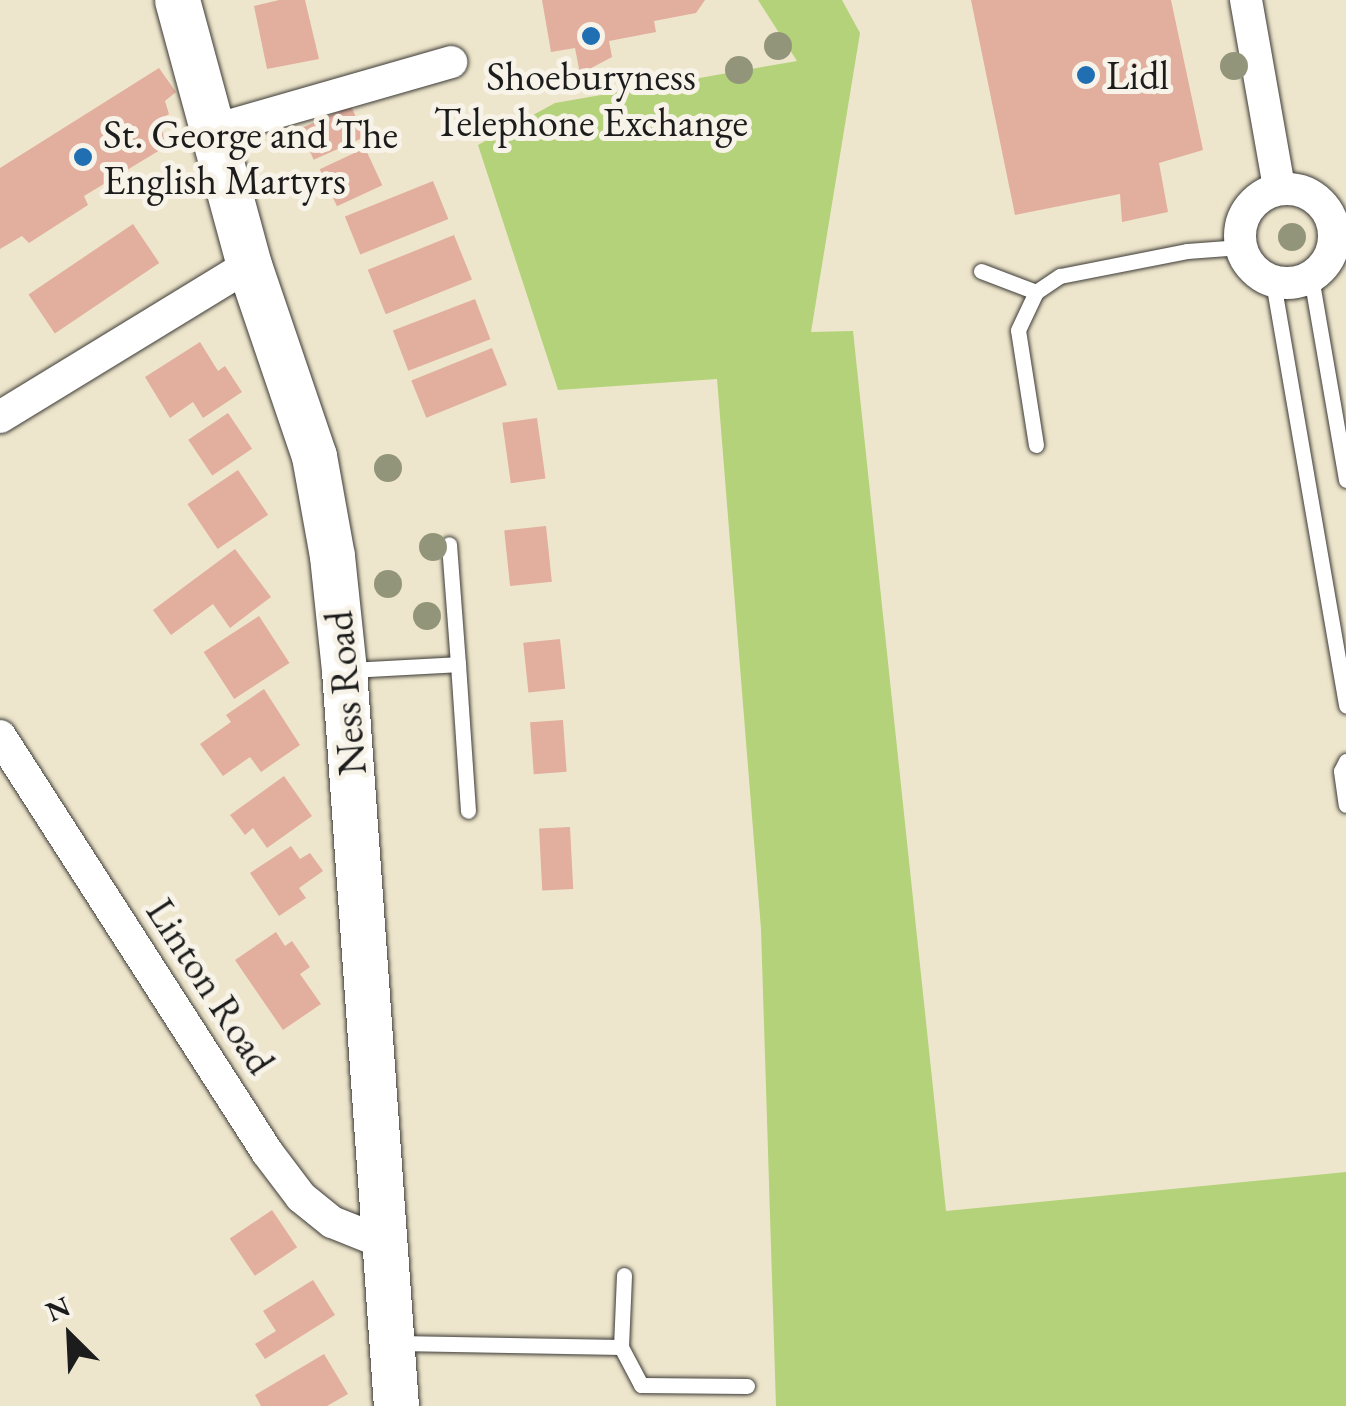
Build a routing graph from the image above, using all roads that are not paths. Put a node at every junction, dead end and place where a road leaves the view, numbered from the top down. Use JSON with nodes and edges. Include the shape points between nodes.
{"nodes":[{"id":1,"x":177,"y":0,"type":"edge"},
{"id":2,"x":1246,"y":0,"type":"edge"},
{"id":3,"x":451,"y":62,"type":"dead end"},
{"id":4,"x":211,"y":131,"type":"junction"},
{"id":5,"x":1279,"y":188,"type":"junction"},
{"id":6,"x":1340,"y":227,"type":"edge"},
{"id":7,"x":1241,"y":248,"type":"junction"},
{"id":8,"x":249,"y":265,"type":"junction"},
{"id":9,"x":980,"y":271,"type":"dead end"},
{"id":10,"x":1311,"y":277,"type":"junction"},
{"id":11,"x":1273,"y":282,"type":"junction"},
{"id":12,"x":1036,"y":292,"type":"junction"},
{"id":13,"x":0,"y":417,"type":"edge"},
{"id":14,"x":1036,"y":445,"type":"dead end"},
{"id":15,"x":1346,"y":480,"type":"edge"},
{"id":16,"x":448,"y":544,"type":"dead end"},
{"id":17,"x":458,"y":664,"type":"junction"},
{"id":18,"x":344,"y":670,"type":"junction"},
{"id":19,"x":1346,"y":706,"type":"edge"},
{"id":20,"x":0,"y":736,"type":"edge"},
{"id":21,"x":1346,"y":761,"type":"edge"},
{"id":22,"x":1346,"y":805,"type":"edge"},
{"id":23,"x":468,"y":811,"type":"dead end"},
{"id":24,"x":387,"y":1244,"type":"junction"},
{"id":25,"x":624,"y":1275,"type":"dead end"},
{"id":26,"x":393,"y":1343,"type":"junction"},
{"id":27,"x":621,"y":1346,"type":"junction"},
{"id":28,"x":746,"y":1386,"type":"dead end"},
{"id":29,"x":396,"y":1406,"type":"edge"}],
"edges":[{"from":1,"to":4,"type":"main road","name":"Ness Road"},
{"from":2,"to":5,"type":"street"},
{"from":3,"to":4,"type":"street"},
{"from":4,"to":8,"type":"main road","name":"Ness Road"},
{"from":5,"to":6,"type":"street","via":[[1306,192]]},
{"from":5,"to":7,"type":"street","via":[[1248,208]]},
{"from":6,"to":10,"type":"street","via":[[1328,260]]},
{"from":7,"to":11,"type":"street","via":[[1252,268]]},
{"from":7,"to":12,"type":"lane","via":[[1187,251],[1060,276]]},
{"from":8,"to":13,"type":"street"},
{"from":8,"to":18,"type":"main road","name":"Ness Road","via":[[314,456]]},
{"from":9,"to":12,"type":"lane"},
{"from":10,"to":11,"type":"street"},
{"from":10,"to":15,"type":"lane"},
{"from":11,"to":19,"type":"lane"},
{"from":12,"to":14,"type":"lane","via":[[1018,330]]},
{"from":16,"to":17,"type":"lane"},
{"from":17,"to":18,"type":"lane"},
{"from":17,"to":23,"type":"lane"},
{"from":18,"to":24,"type":"main road","name":"Ness Road"},
{"from":20,"to":24,"type":"street","name":"Linton Road","via":[[278,1167],[332,1222]]},
{"from":21,"to":22,"type":"lane","via":[[1340,772]]},
{"from":24,"to":26,"type":"main road","name":"Ness Road"},
{"from":25,"to":27,"type":"lane"},
{"from":26,"to":27,"type":"lane"},
{"from":26,"to":29,"type":"main road","name":"Ness Road"},
{"from":27,"to":28,"type":"lane","via":[[641,1385]]}]}
